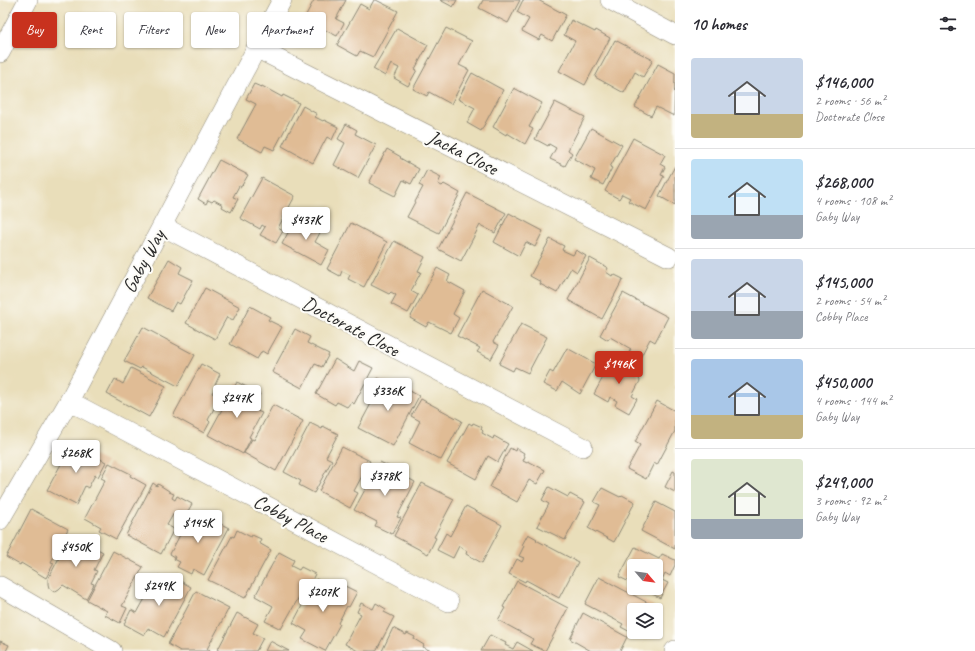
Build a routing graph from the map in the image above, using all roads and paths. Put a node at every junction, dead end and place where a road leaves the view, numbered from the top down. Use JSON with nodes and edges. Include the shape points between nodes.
{"nodes":[{"id":1,"x":28,"y":0,"type":"edge"},
{"id":2,"x":282,"y":0,"type":"edge"},
{"id":3,"x":610,"y":0,"type":"edge"},
{"id":4,"x":276,"y":12,"type":"edge"},
{"id":5,"x":675,"y":35,"type":"edge"},
{"id":6,"x":256,"y":48,"type":"joint"},
{"id":7,"x":0,"y":53,"type":"edge"},
{"id":8,"x":162,"y":226,"type":"junction"},
{"id":9,"x":669,"y":257,"type":"dead end"},
{"id":10,"x":69,"y":400,"type":"junction"},
{"id":11,"x":582,"y":447,"type":"dead end"},
{"id":12,"x":0,"y":520,"type":"edge"},
{"id":13,"x":0,"y":586,"type":"edge"},
{"id":14,"x":449,"y":602,"type":"dead end"},
{"id":15,"x":112,"y":651,"type":"edge"}],
"edges":[{"from":1,"to":7,"type":"street"},
{"from":2,"to":4,"type":"street","name":"Gaby Way"},
{"from":3,"to":5,"type":"street"},
{"from":6,"to":8,"type":"street","name":"Gaby Way"},
{"from":6,"to":9,"type":"street","name":"Jacka Close"},
{"from":8,"to":10,"type":"street","name":"Gaby Way"},
{"from":8,"to":11,"type":"street","name":"Doctorate Close"},
{"from":10,"to":12,"type":"street","name":"Gaby Way"},
{"from":10,"to":14,"type":"street","name":"Cobby Place"},
{"from":13,"to":15,"type":"street"}]}
